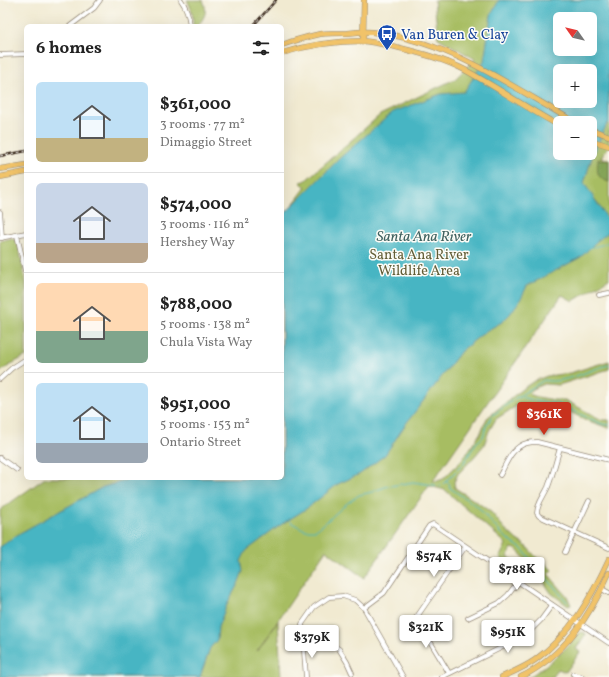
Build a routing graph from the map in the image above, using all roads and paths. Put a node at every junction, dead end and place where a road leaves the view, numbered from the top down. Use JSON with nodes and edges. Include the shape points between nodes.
{"nodes":[{"id":1,"x":100,"y":0,"type":"edge"},
{"id":2,"x":181,"y":0,"type":"edge"},
{"id":3,"x":364,"y":0,"type":"edge"},
{"id":4,"x":73,"y":24,"type":"edge"},
{"id":5,"x":190,"y":24,"type":"edge"},
{"id":6,"x":363,"y":32,"type":"junction"},
{"id":7,"x":363,"y":41,"type":"junction"},
{"id":8,"x":284,"y":44,"type":"edge"},
{"id":9,"x":284,"y":52,"type":"edge"},
{"id":10,"x":24,"y":54,"type":"edge"},
{"id":11,"x":0,"y":56,"type":"edge"},
{"id":12,"x":565,"y":116,"type":"edge"},
{"id":13,"x":553,"y":122,"type":"edge"},
{"id":14,"x":597,"y":132,"type":"edge"},
{"id":15,"x":609,"y":136,"type":"edge"},
{"id":16,"x":597,"y":142,"type":"edge"},
{"id":17,"x":609,"y":146,"type":"edge"},
{"id":18,"x":24,"y":165,"type":"edge"},
{"id":19,"x":0,"y":169,"type":"edge"},
{"id":20,"x":24,"y":172,"type":"edge"},
{"id":21,"x":0,"y":177,"type":"edge"},
{"id":22,"x":0,"y":212,"type":"edge"},
{"id":23,"x":24,"y":233,"type":"edge"},
{"id":24,"x":17,"y":235,"type":"junction"},
{"id":25,"x":1,"y":238,"type":"edge"},
{"id":26,"x":24,"y":266,"type":"edge"},
{"id":27,"x":609,"y":292,"type":"edge"},
{"id":28,"x":599,"y":295,"type":"dead end"},
{"id":29,"x":24,"y":360,"type":"edge"},
{"id":30,"x":0,"y":379,"type":"edge"},
{"id":31,"x":560,"y":448,"type":"junction"},
{"id":32,"x":0,"y":458,"type":"edge"},
{"id":33,"x":609,"y":460,"type":"edge"},
{"id":34,"x":17,"y":470,"type":"dead end"},
{"id":35,"x":500,"y":475,"type":"dead end"},
{"id":36,"x":589,"y":501,"type":"dead end"},
{"id":37,"x":575,"y":532,"type":"junction"},
{"id":38,"x":465,"y":547,"type":"junction"},
{"id":39,"x":609,"y":548,"type":"edge"},
{"id":40,"x":565,"y":552,"type":"dead end"},
{"id":41,"x":609,"y":558,"type":"edge"},
{"id":42,"x":609,"y":573,"type":"edge"},
{"id":43,"x":518,"y":582,"type":"junction"},
{"id":44,"x":602,"y":589,"type":"junction"},
{"id":45,"x":609,"y":593,"type":"edge"},
{"id":46,"x":552,"y":605,"type":"junction"},
{"id":47,"x":364,"y":608,"type":"junction"},
{"id":48,"x":468,"y":618,"type":"dead end"},
{"id":49,"x":574,"y":620,"type":"junction"},
{"id":50,"x":581,"y":624,"type":"junction"},
{"id":51,"x":302,"y":642,"type":"junction"},
{"id":52,"x":609,"y":643,"type":"edge"},
{"id":53,"x":352,"y":673,"type":"dead end"},
{"id":54,"x":449,"y":673,"type":"junction"},
{"id":55,"x":573,"y":674,"type":"dead end"},
{"id":56,"x":306,"y":677,"type":"edge"},
{"id":57,"x":403,"y":677,"type":"edge"},
{"id":58,"x":442,"y":677,"type":"edge"},
{"id":59,"x":502,"y":677,"type":"edge"},
{"id":60,"x":521,"y":677,"type":"edge"},
{"id":61,"x":582,"y":677,"type":"edge"}],
"edges":[{"from":1,"to":4,"type":"street","via":[[94,8]]},
{"from":2,"to":5,"type":"street","via":[[188,12]]},
{"from":3,"to":6,"type":"main road"},
{"from":6,"to":7,"type":"main road"},
{"from":6,"to":8,"type":"main road","via":[[322,34]]},
{"from":6,"to":12,"type":"main road","via":[[417,41],[450,53],[478,66]]},
{"from":7,"to":9,"type":"main road","via":[[329,43]]},
{"from":7,"to":13,"type":"main road","via":[[431,56],[452,64]]},
{"from":10,"to":11,"type":"street"},
{"from":14,"to":15,"type":"main road"},
{"from":16,"to":17,"type":"main road"},
{"from":18,"to":19,"type":"main road"},
{"from":20,"to":21,"type":"main road"},
{"from":22,"to":25,"type":"street"},
{"from":23,"to":24,"type":"street"},
{"from":24,"to":25,"type":"street"},
{"from":24,"to":26,"type":"street"},
{"from":27,"to":28,"type":"street"},
{"from":29,"to":30,"type":"street"},
{"from":31,"to":33,"type":"street"},
{"from":31,"to":35,"type":"street","via":[[538,442],[518,447]]},
{"from":31,"to":37,"type":"street","via":[[537,513]]},
{"from":32,"to":34,"type":"street"},
{"from":36,"to":37,"type":"street"},
{"from":37,"to":39,"type":"street"},
{"from":37,"to":40,"type":"street"},
{"from":38,"to":43,"type":"street"},
{"from":38,"to":47,"type":"street","via":[[431,524],[384,593]]},
{"from":38,"to":54,"type":"street","via":[[416,618]]},
{"from":41,"to":49,"type":"main road","via":[[593,591]]},
{"from":42,"to":44,"type":"main road"},
{"from":43,"to":46,"type":"street"},
{"from":43,"to":48,"type":"street","via":[[499,603]]},
{"from":44,"to":45,"type":"street"},
{"from":44,"to":50,"type":"main road"},
{"from":46,"to":49,"type":"street"},
{"from":46,"to":54,"type":"street","via":[[541,620],[518,640]]},
{"from":47,"to":51,"type":"street","via":[[355,600],[343,596],[329,597],[314,607],[302,624]]},
{"from":47,"to":57,"type":"street"},
{"from":49,"to":50,"type":"street"},
{"from":49,"to":59,"type":"main road","via":[[562,636],[543,653]]},
{"from":50,"to":52,"type":"street"},
{"from":50,"to":60,"type":"main road","via":[[550,659]]},
{"from":51,"to":53,"type":"street","via":[[324,640],[339,649]]},
{"from":51,"to":56,"type":"street"},
{"from":54,"to":58,"type":"street"},
{"from":55,"to":61,"type":"street"}]}
